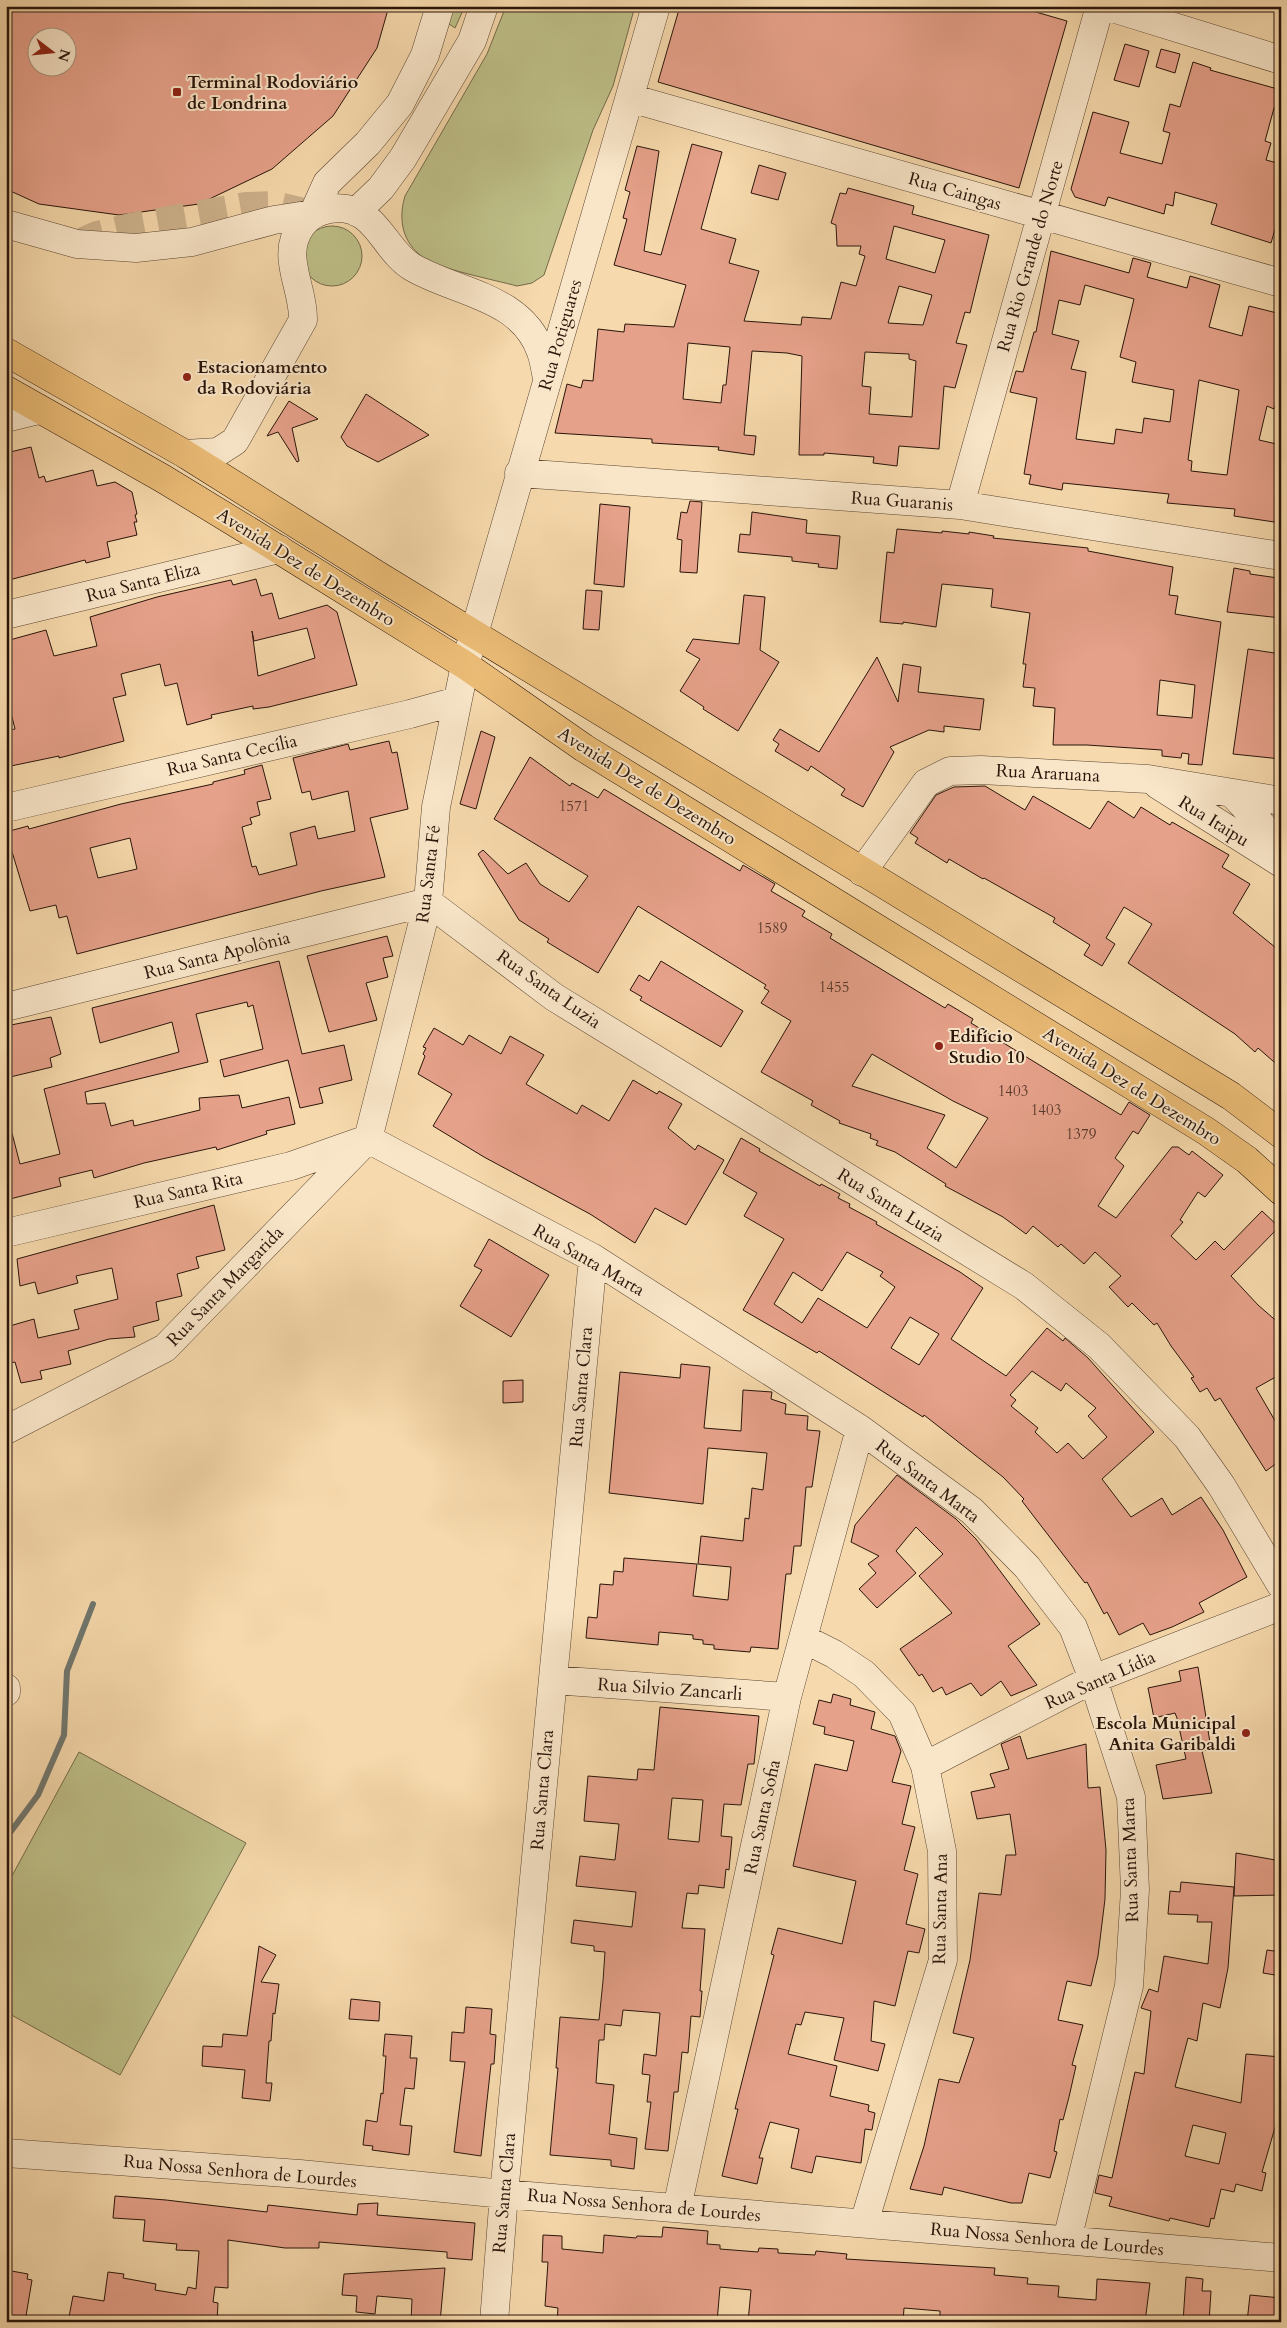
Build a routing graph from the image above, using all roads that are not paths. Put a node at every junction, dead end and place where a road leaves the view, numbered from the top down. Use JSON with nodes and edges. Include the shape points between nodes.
{"nodes":[{"id":1,"x":440,"y":6,"type":"edge"},
{"id":2,"x":484,"y":6,"type":"edge"},
{"id":3,"x":656,"y":6,"type":"edge"},
{"id":4,"x":1100,"y":6,"type":"edge"},
{"id":5,"x":1106,"y":6,"type":"edge"},
{"id":6,"x":1281,"y":60,"type":"edge"},
{"id":7,"x":630,"y":98,"type":"junction"},
{"id":8,"x":356,"y":212,"type":"junction"},
{"id":9,"x":312,"y":214,"type":"junction"},
{"id":10,"x":1041,"y":215,"type":"junction"},
{"id":11,"x":6,"y":224,"type":"edge"},
{"id":12,"x":1281,"y":283,"type":"edge"},
{"id":13,"x":6,"y":352,"type":"edge"},
{"id":14,"x":547,"y":378,"type":"junction"},
{"id":15,"x":6,"y":390,"type":"edge"},
{"id":16,"x":39,"y":410,"type":"junction"},
{"id":17,"x":6,"y":418,"type":"edge"},
{"id":18,"x":185,"y":454,"type":"junction"},
{"id":19,"x":519,"y":473,"type":"junction"},
{"id":20,"x":960,"y":506,"type":"junction"},
{"id":21,"x":279,"y":550,"type":"junction"},
{"id":22,"x":1281,"y":556,"type":"edge"},
{"id":23,"x":6,"y":615,"type":"edge"},
{"id":24,"x":474,"y":634,"type":"junction"},
{"id":25,"x":465,"y":665,"type":"junction"},
{"id":26,"x":457,"y":701,"type":"junction"},
{"id":27,"x":1148,"y":779,"type":"junction"},
{"id":28,"x":1232,"y":793,"type":"junction"},
{"id":29,"x":1281,"y":801,"type":"edge"},
{"id":30,"x":6,"y":808,"type":"edge"},
{"id":31,"x":1281,"y":846,"type":"edge"},
{"id":32,"x":1281,"y":864,"type":"edge"},
{"id":33,"x":862,"y":872,"type":"junction"},
{"id":34,"x":428,"y":902,"type":"junction"},
{"id":35,"x":6,"y":1007,"type":"edge"},
{"id":36,"x":1281,"y":1134,"type":"edge"},
{"id":37,"x":368,"y":1139,"type":"junction"},
{"id":38,"x":1281,"y":1191,"type":"edge"},
{"id":39,"x":6,"y":1233,"type":"edge"},
{"id":40,"x":593,"y":1258,"type":"junction"},
{"id":41,"x":860,"y":1429,"type":"junction"},
{"id":42,"x":6,"y":1430,"type":"edge"},
{"id":43,"x":1281,"y":1586,"type":"edge"},
{"id":44,"x":1281,"y":1606,"type":"edge"},
{"id":45,"x":804,"y":1639,"type":"junction"},
{"id":46,"x":1093,"y":1679,"type":"junction"},
{"id":47,"x":553,"y":1680,"type":"junction"},
{"id":48,"x":788,"y":1698,"type":"junction"},
{"id":49,"x":925,"y":1766,"type":"junction"},
{"id":50,"x":6,"y":2153,"type":"edge"},
{"id":51,"x":504,"y":2194,"type":"junction"},
{"id":52,"x":677,"y":2208,"type":"junction"},
{"id":53,"x":864,"y":2224,"type":"junction"},
{"id":54,"x":1067,"y":2240,"type":"junction"},
{"id":55,"x":1281,"y":2258,"type":"edge"},
{"id":56,"x":494,"y":2322,"type":"edge"}],
"edges":[{"from":1,"to":9,"type":"street","via":[[425,55],[400,104],[368,144],[327,183]]},
{"from":2,"to":8,"type":"street","via":[[472,41],[403,158],[381,188]]},
{"from":3,"to":7,"type":"street","name":"Rua Potiguares"},
{"from":4,"to":10,"type":"street","name":"Rua Rio Grande do Norte"},
{"from":5,"to":6,"type":"street"},
{"from":7,"to":10,"type":"street","name":"Rua Caingas"},
{"from":7,"to":14,"type":"street","name":"Rua Potiguares"},
{"from":8,"to":9,"type":"street","via":[[334,208]]},
{"from":8,"to":14,"type":"street","via":[[382,232],[404,262],[492,300],[511,313],[535,339]]},
{"from":9,"to":11,"type":"street","via":[[274,220],[192,242],[136,248],[77,244]]},
{"from":9,"to":18,"type":"street","via":[[295,237],[291,251],[304,307],[303,320],[235,441],[218,452]]},
{"from":10,"to":12,"type":"street","name":"Rua Caingas"},
{"from":10,"to":20,"type":"street","name":"Rua Rio Grande do Norte"},
{"from":13,"to":18,"type":"highway","name":"Avenida Dez de Dezembro"},
{"from":14,"to":19,"type":"street","name":"Rua Potiguares"},
{"from":15,"to":16,"type":"highway","name":"Avenida Dez de Dezembro"},
{"from":16,"to":17,"type":"street"},
{"from":16,"to":21,"type":"highway","name":"Avenida Dez de Dezembro","via":[[162,478]]},
{"from":18,"to":24,"type":"highway","name":"Avenida Dez de Dezembro"},
{"from":19,"to":20,"type":"street","name":"Rua Guaranis"},
{"from":19,"to":24,"type":"street","name":"Rua Potiguares"},
{"from":20,"to":22,"type":"street","name":"Rua Guaranis"},
{"from":21,"to":23,"type":"street","name":"Rua Santa Eliza"},
{"from":21,"to":25,"type":"highway","name":"Avenida Dez de Dezembro"},
{"from":24,"to":25,"type":"street","name":"Rua Potiguares"},
{"from":24,"to":33,"type":"highway","name":"Avenida Dez de Dezembro"},
{"from":25,"to":26,"type":"street","name":"Rua Santa Fé"},
{"from":25,"to":38,"type":"highway","name":"Avenida Dez de Dezembro","via":[[584,748],[1206,1131],[1247,1160]]},
{"from":26,"to":30,"type":"street","name":"Rua Santa Cecília"},
{"from":26,"to":34,"type":"street","name":"Rua Santa Fé","via":[[436,808]]},
{"from":27,"to":28,"type":"street","name":"Rua Araruana"},
{"from":27,"to":32,"type":"street","name":"Rua Itaipu"},
{"from":27,"to":33,"type":"street","name":"Rua Araruana","via":[[950,771],[926,783]]},
{"from":28,"to":29,"type":"street","name":"Rua Araruana"},
{"from":28,"to":31,"type":"street","name":"Rua Itaipu"},
{"from":33,"to":36,"type":"highway","name":"Avenida Dez de Dezembro","via":[[1231,1096]]},
{"from":34,"to":35,"type":"street","name":"Rua Santa Apolônia"},
{"from":34,"to":37,"type":"street","name":"Rua Santa Fé"},
{"from":34,"to":43,"type":"street","name":"Rua Santa Luzia","via":[[554,996],[1024,1286],[1099,1346],[1187,1436],[1222,1485]]},
{"from":37,"to":39,"type":"street","name":"Rua Santa Rita","via":[[291,1166]]},
{"from":37,"to":40,"type":"street","name":"Rua Santa Marta"},
{"from":37,"to":42,"type":"street","name":"Rua Santa Margarida","via":[[165,1348]]},
{"from":40,"to":41,"type":"street","name":"Rua Santa Marta"},
{"from":40,"to":47,"type":"street","name":"Rua Santa Clara"},
{"from":41,"to":45,"type":"street","name":"Rua Santa Sofia"},
{"from":41,"to":46,"type":"street","name":"Rua Santa Marta","via":[[972,1510],[1027,1567],[1073,1627]]},
{"from":44,"to":46,"type":"street","name":"Rua Santa Lídia"},
{"from":45,"to":48,"type":"street","name":"Rua Santa Sofia"},
{"from":45,"to":49,"type":"street","name":"Rua Santa Ana","via":[[864,1674],[902,1713]]},
{"from":46,"to":49,"type":"street","name":"Rua Santa Lídia"},
{"from":46,"to":54,"type":"street","name":"Rua Santa Marta","via":[[1130,1797],[1135,1890],[1129,1986]]},
{"from":47,"to":48,"type":"street","name":"Rua Silvio Zancarli"},
{"from":47,"to":51,"type":"street","name":"Rua Santa Clara"},
{"from":48,"to":52,"type":"street","name":"Rua Santa Sofia"},
{"from":49,"to":53,"type":"street","name":"Rua Santa Ana","via":[[942,1851],[943,1960]]},
{"from":50,"to":51,"type":"street","name":"Rua Nossa Senhora de Lourdes","via":[[300,2174]]},
{"from":51,"to":52,"type":"street","name":"Rua Nossa Senhora de Lourdes"},
{"from":51,"to":56,"type":"street","name":"Rua Santa Clara"},
{"from":52,"to":53,"type":"street","name":"Rua Nossa Senhora de Lourdes"},
{"from":53,"to":54,"type":"street","name":"Rua Nossa Senhora de Lourdes"},
{"from":54,"to":55,"type":"street","name":"Rua Nossa Senhora de Lourdes"}]}
